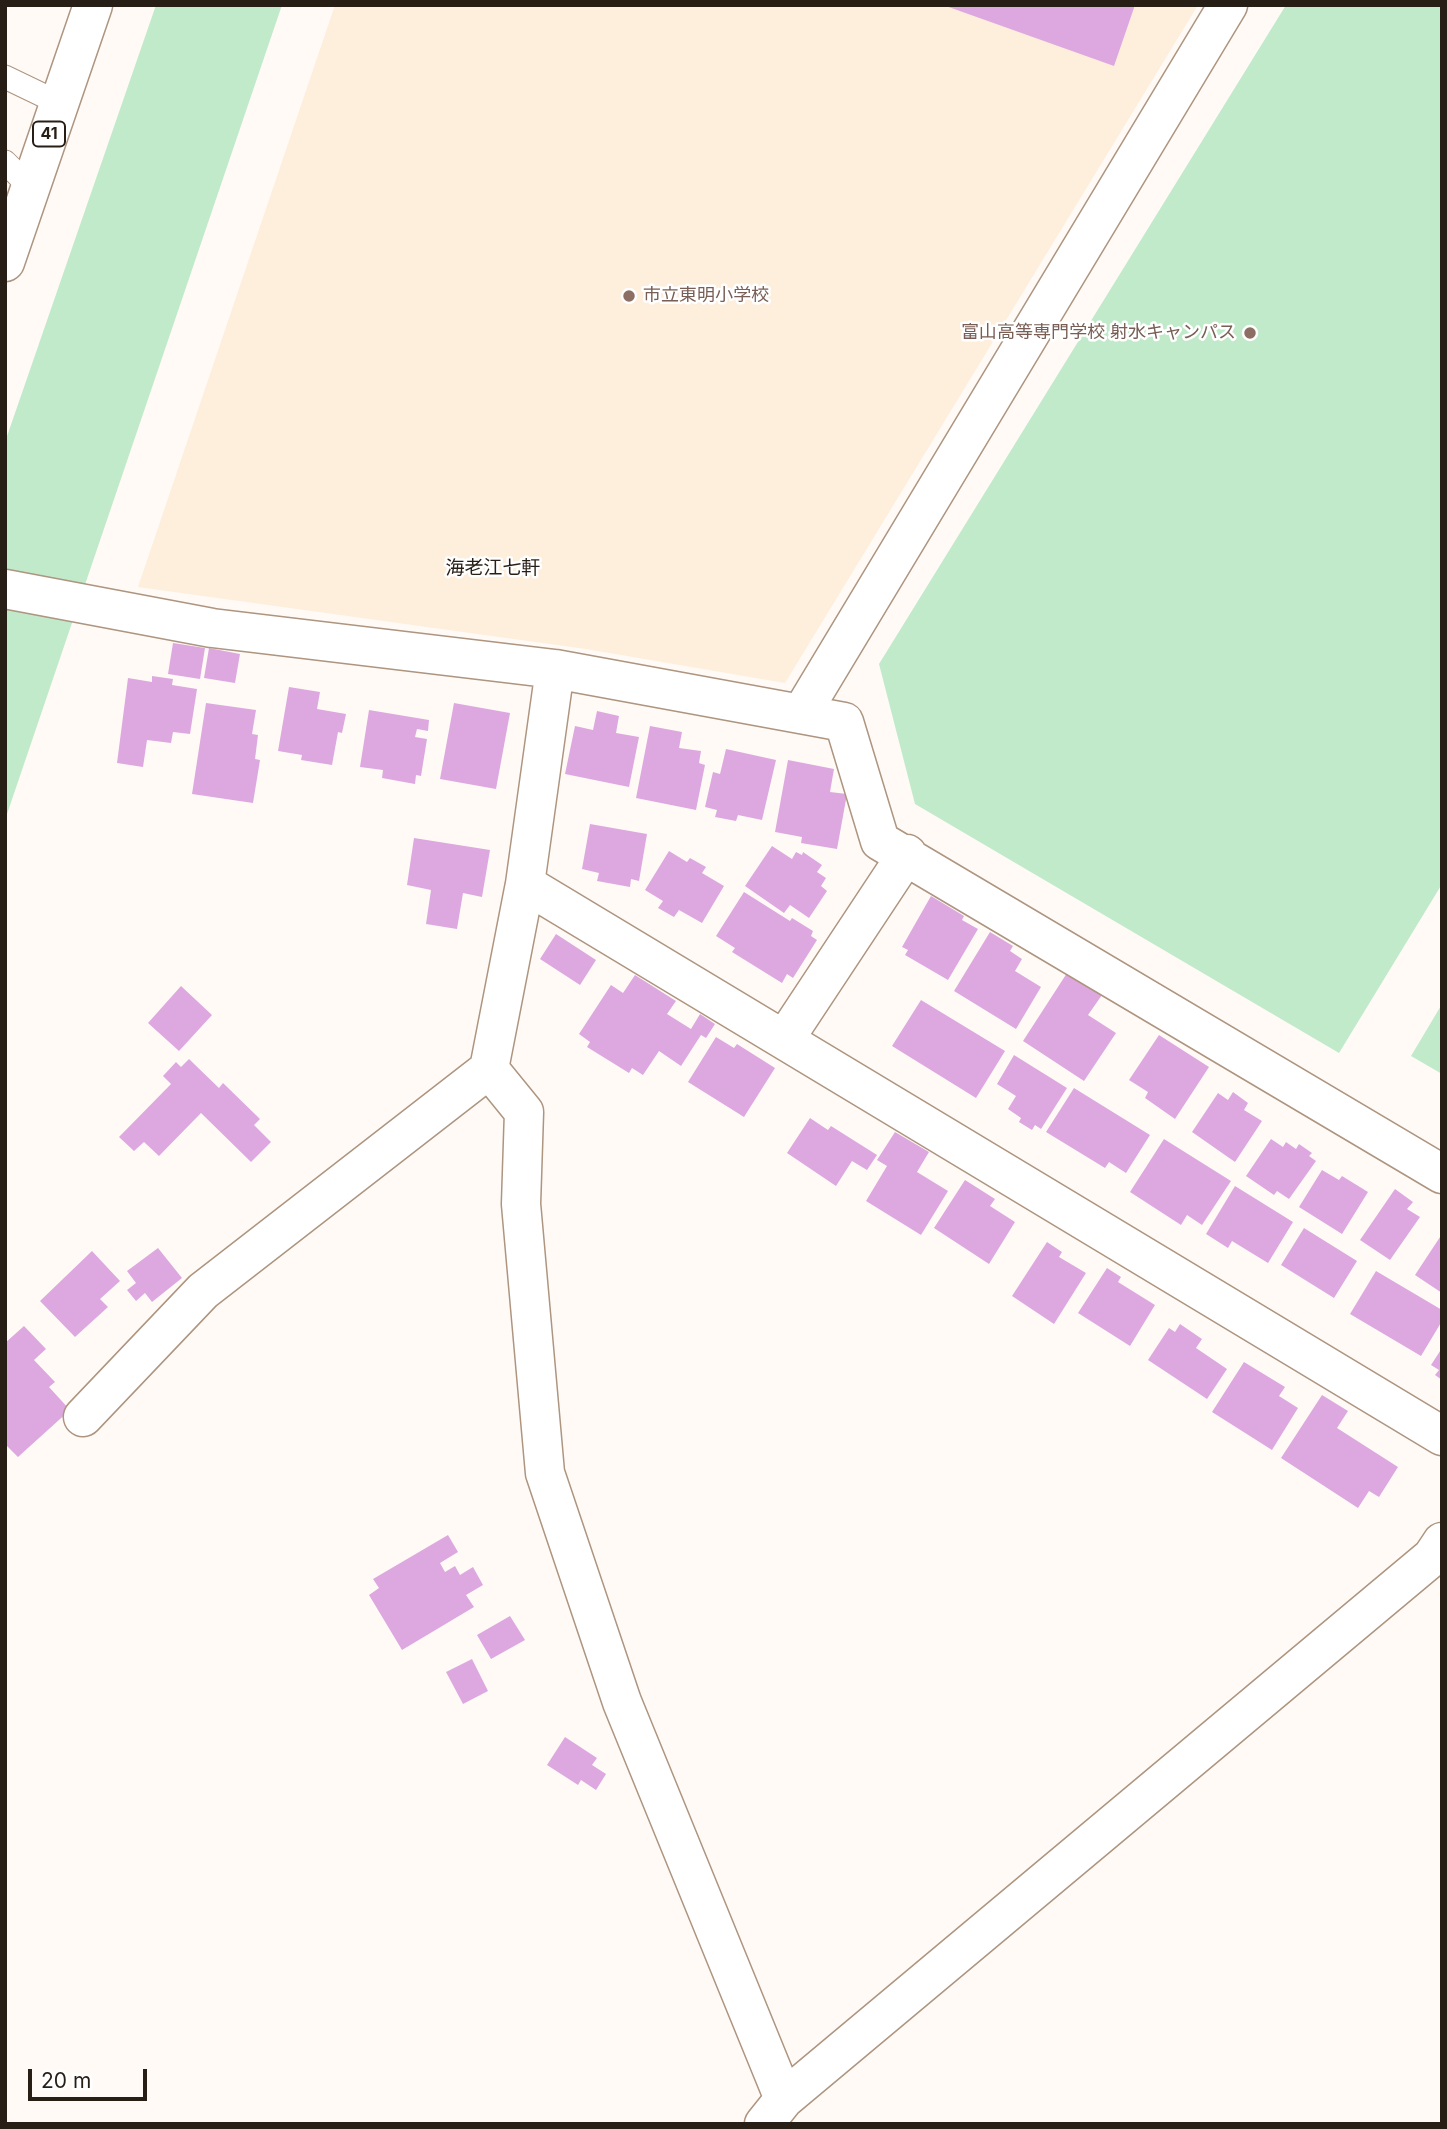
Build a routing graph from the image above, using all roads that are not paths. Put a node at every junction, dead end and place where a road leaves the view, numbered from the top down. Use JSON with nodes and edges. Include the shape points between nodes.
{"nodes":[{"id":1,"x":93,"y":5,"type":"edge"},
{"id":2,"x":1228,"y":5,"type":"edge"},
{"id":3,"x":5,"y":77,"type":"edge"},
{"id":4,"x":59,"y":103,"type":"junction"},
{"id":5,"x":18,"y":175,"type":"edge"},
{"id":6,"x":5,"y":262,"type":"edge"},
{"id":7,"x":5,"y":589,"type":"edge"},
{"id":8,"x":555,"y":669,"type":"junction"},
{"id":9,"x":801,"y":714,"type":"junction"},
{"id":10,"x":907,"y":854,"type":"junction"},
{"id":11,"x":525,"y":884,"type":"junction"},
{"id":12,"x":784,"y":1040,"type":"junction"},
{"id":13,"x":489,"y":1069,"type":"junction"},
{"id":14,"x":1442,"y":1174,"type":"edge"},
{"id":15,"x":83,"y":1417,"type":"dead end"},
{"id":16,"x":1442,"y":1436,"type":"edge"},
{"id":17,"x":1442,"y":1542,"type":"edge"},
{"id":18,"x":774,"y":2111,"type":"edge"}],
"edges":[{"from":1,"to":4,"type":"street","number":"41"},
{"from":2,"to":9,"type":"street"},
{"from":3,"to":4,"type":"lane"},
{"from":4,"to":5,"type":"street","number":"41"},
{"from":5,"to":6,"type":"street","number":"41"},
{"from":7,"to":8,"type":"street","via":[[212,628]]},
{"from":8,"to":9,"type":"street"},
{"from":8,"to":11,"type":"street"},
{"from":9,"to":10,"type":"street","via":[[844,722],[880,841]]},
{"from":10,"to":12,"type":"street"},
{"from":10,"to":14,"type":"street"},
{"from":11,"to":12,"type":"street"},
{"from":11,"to":13,"type":"street"},
{"from":12,"to":16,"type":"street"},
{"from":13,"to":15,"type":"street","via":[[203,1291]]},
{"from":13,"to":18,"type":"street","via":[[524,1112],[521,1204],[545,1473],[622,1702]]},
{"from":17,"to":18,"type":"street","via":[[1432,1557]]}]}
